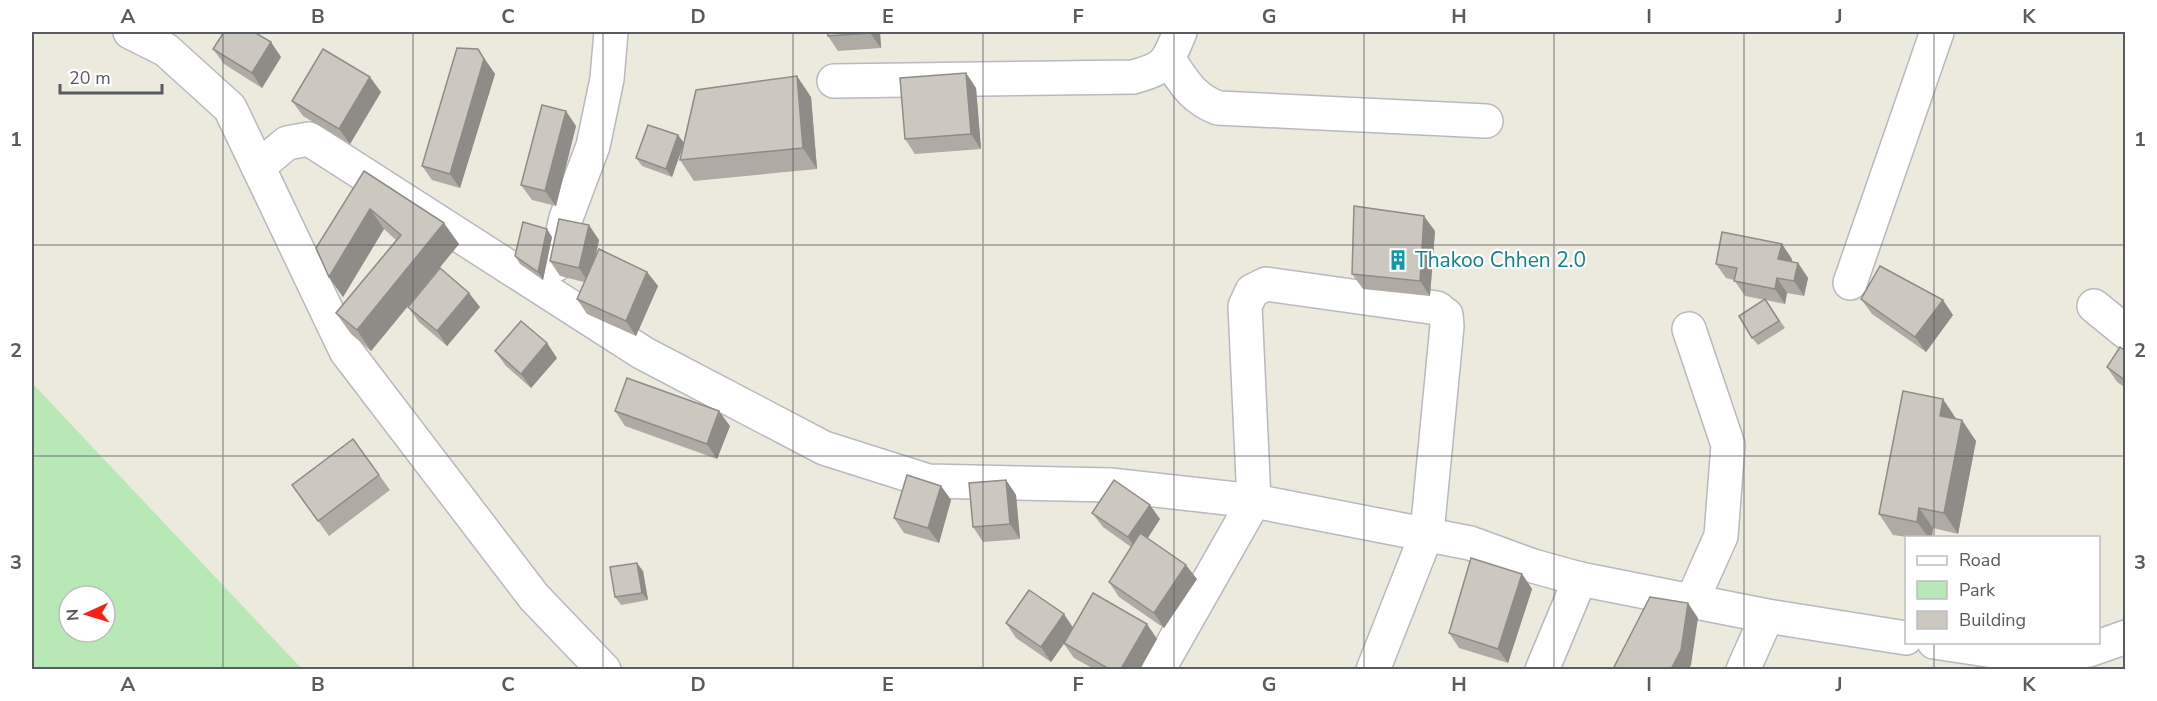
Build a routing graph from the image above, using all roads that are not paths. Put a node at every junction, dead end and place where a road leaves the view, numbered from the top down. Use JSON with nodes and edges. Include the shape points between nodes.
{"nodes":[{"id":1,"x":130,"y":32,"type":"edge"},
{"id":2,"x":611,"y":32,"type":"edge"},
{"id":3,"x":1936,"y":32,"type":"edge"},
{"id":4,"x":1174,"y":46,"type":"edge"},
{"id":5,"x":834,"y":81,"type":"dead end"},
{"id":6,"x":1486,"y":121,"type":"dead end"},
{"id":7,"x":258,"y":167,"type":"junction"},
{"id":8,"x":1850,"y":283,"type":"dead end"},
{"id":9,"x":548,"y":292,"type":"junction"},
{"id":10,"x":2094,"y":306,"type":"dead end"},
{"id":11,"x":1689,"y":329,"type":"dead end"},
{"id":12,"x":2126,"y":332,"type":"edge"},
{"id":13,"x":1254,"y":501,"type":"junction"},
{"id":14,"x":1427,"y":533,"type":"junction"},
{"id":15,"x":1580,"y":579,"type":"junction"},
{"id":16,"x":1692,"y":601,"type":"junction"},
{"id":17,"x":1767,"y":616,"type":"junction"},
{"id":18,"x":2126,"y":637,"type":"edge"},
{"id":19,"x":1905,"y":638,"type":"edge"},
{"id":20,"x":1947,"y":644,"type":"edge"},
{"id":21,"x":604,"y":669,"type":"edge"},
{"id":22,"x":1158,"y":669,"type":"edge"},
{"id":23,"x":1373,"y":669,"type":"edge"},
{"id":24,"x":1542,"y":669,"type":"edge"},
{"id":25,"x":1743,"y":669,"type":"edge"}],
"edges":[{"from":1,"to":7,"type":"street","via":[[166,50],[230,108]]},
{"from":2,"to":9,"type":"street","via":[[607,79],[593,146],[566,218]]},
{"from":3,"to":8,"type":"street"},
{"from":4,"to":5,"type":"street","via":[[1154,72],[1133,77]]},
{"from":4,"to":6,"type":"street","via":[[1191,93],[1218,108]]},
{"from":7,"to":9,"type":"street","via":[[287,143],[309,139]]},
{"from":7,"to":21,"type":"street","via":[[346,351],[534,597]]},
{"from":9,"to":13,"type":"street","via":[[643,353],[824,448],[928,480],[1110,485]]},
{"from":10,"to":12,"type":"street"},
{"from":11,"to":16,"type":"street","via":[[1728,445],[1721,536]]},
{"from":13,"to":14,"type":"street"},
{"from":13,"to":14,"type":"street","via":[[1245,306],[1252,291],[1266,285],[1437,308],[1446,315],[1447,326]]},
{"from":13,"to":22,"type":"street"},
{"from":14,"to":15,"type":"street"},
{"from":14,"to":23,"type":"street"},
{"from":15,"to":16,"type":"street"},
{"from":15,"to":24,"type":"street"},
{"from":16,"to":17,"type":"street"},
{"from":17,"to":19,"type":"street"},
{"from":17,"to":25,"type":"street"},
{"from":18,"to":20,"type":"street","via":[[2089,650],[2040,658]]}]}
